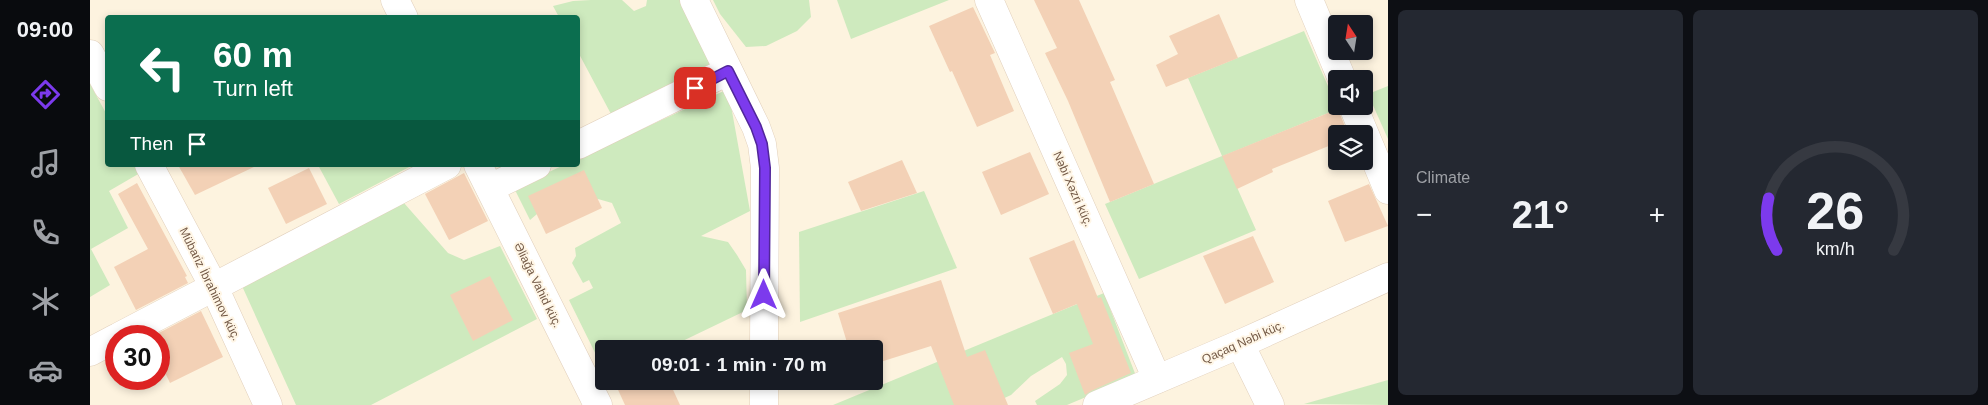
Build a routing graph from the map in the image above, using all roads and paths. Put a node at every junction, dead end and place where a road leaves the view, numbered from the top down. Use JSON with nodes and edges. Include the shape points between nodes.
{"nodes":[{"id":1,"x":395,"y":0,"type":"edge"},
{"id":2,"x":694,"y":0,"type":"edge"},
{"id":3,"x":989,"y":0,"type":"edge"},
{"id":4,"x":1308,"y":0,"type":"edge"},
{"id":5,"x":402,"y":15,"type":"edge"},
{"id":6,"x":90,"y":54,"type":"edge"},
{"id":7,"x":1338,"y":70,"type":"edge"},
{"id":8,"x":728,"y":71,"type":"junction"},
{"id":9,"x":105,"y":82,"type":"edge"},
{"id":10,"x":1357,"y":115,"type":"edge"},
{"id":11,"x":580,"y":144,"type":"edge"},
{"id":12,"x":150,"y":167,"type":"edge"},
{"id":13,"x":443,"y":167,"type":"edge"},
{"id":14,"x":529,"y":167,"type":"edge"},
{"id":15,"x":484,"y":177,"type":"edge"},
{"id":16,"x":1388,"y":190,"type":"edge"},
{"id":17,"x":1388,"y":277,"type":"edge"},
{"id":18,"x":214,"y":287,"type":"junction"},
{"id":19,"x":141,"y":325,"type":"edge"},
{"id":20,"x":764,"y":340,"type":"edge"},
{"id":21,"x":105,"y":344,"type":"edge"},
{"id":22,"x":1240,"y":344,"type":"junction"},
{"id":23,"x":90,"y":352,"type":"edge"},
{"id":24,"x":1157,"y":378,"type":"junction"},
{"id":25,"x":764,"y":390,"type":"edge"},
{"id":26,"x":268,"y":405,"type":"edge"},
{"id":27,"x":598,"y":405,"type":"edge"},
{"id":28,"x":764,"y":405,"type":"edge"},
{"id":29,"x":1097,"y":405,"type":"edge"},
{"id":30,"x":1270,"y":405,"type":"edge"}],
"edges":[{"from":1,"to":5,"type":"street"},
{"from":2,"to":8,"type":"street"},
{"from":3,"to":24,"type":"street","name":"Nəbi Xəzri küç."},
{"from":4,"to":7,"type":"street"},
{"from":6,"to":9,"type":"street"},
{"from":8,"to":11,"type":"street"},
{"from":8,"to":20,"type":"street","via":[[756,127],[765,168]]},
{"from":10,"to":16,"type":"street"},
{"from":12,"to":18,"type":"street","name":"Mübariz İbrahimov küç."},
{"from":13,"to":18,"type":"street"},
{"from":14,"to":15,"type":"street"},
{"from":15,"to":27,"type":"street","name":"Əliağa Vahid küç."},
{"from":17,"to":22,"type":"street","name":"Qaçaq Nəbi küç."},
{"from":18,"to":19,"type":"street"},
{"from":18,"to":26,"type":"street","name":"Mübariz İbrahimov küç."},
{"from":21,"to":23,"type":"street"},
{"from":22,"to":24,"type":"street","name":"Qaçaq Nəbi küç."},
{"from":22,"to":30,"type":"street"},
{"from":24,"to":29,"type":"street","name":"Qaçaq Nəbi küç."},
{"from":25,"to":28,"type":"street"}]}
